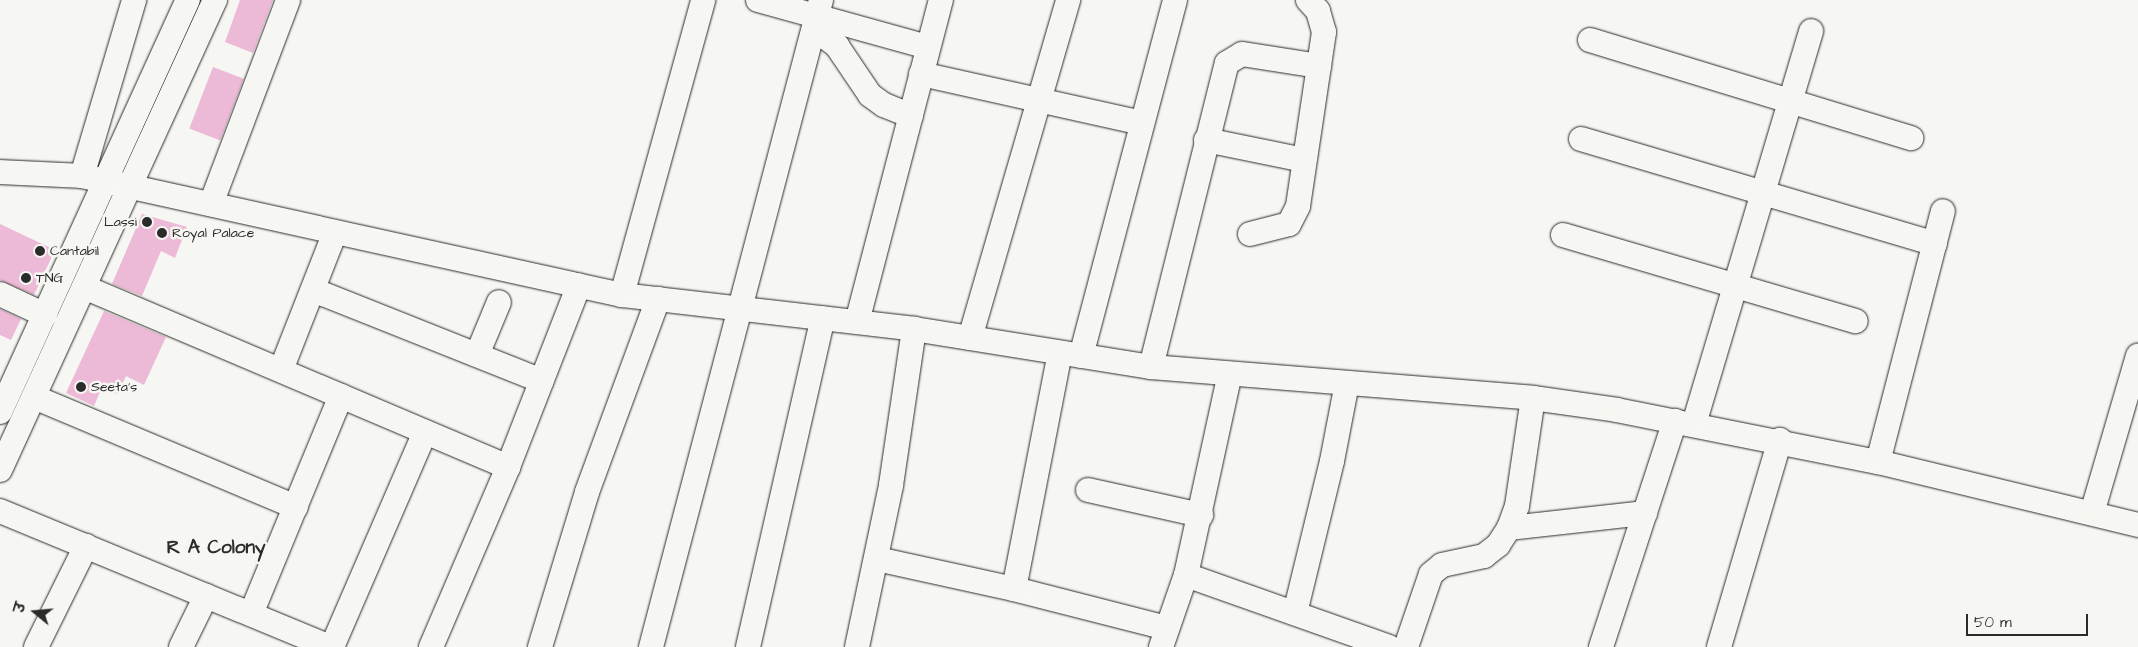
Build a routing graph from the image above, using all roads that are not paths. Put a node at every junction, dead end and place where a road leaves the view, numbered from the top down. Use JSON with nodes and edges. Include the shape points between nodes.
{"nodes":[{"id":1,"x":134,"y":0,"type":"edge"},
{"id":2,"x":188,"y":0,"type":"edge"},
{"id":3,"x":215,"y":0,"type":"edge"},
{"id":4,"x":288,"y":0,"type":"edge"},
{"id":5,"x":703,"y":0,"type":"edge"},
{"id":6,"x":758,"y":0,"type":"edge"},
{"id":7,"x":941,"y":0,"type":"edge"},
{"id":8,"x":1068,"y":0,"type":"edge"},
{"id":9,"x":1175,"y":0,"type":"edge"},
{"id":10,"x":1308,"y":0,"type":"edge"},
{"id":11,"x":818,"y":15,"type":"edge"},
{"id":12,"x":1810,"y":31,"type":"dead end"},
{"id":13,"x":1590,"y":40,"type":"dead end"},
{"id":14,"x":928,"y":47,"type":"junction"},
{"id":15,"x":1319,"y":66,"type":"junction"},
{"id":16,"x":921,"y":74,"type":"junction"},
{"id":17,"x":1038,"y":101,"type":"junction"},
{"id":18,"x":1790,"y":101,"type":"junction"},
{"id":19,"x":911,"y":116,"type":"junction"},
{"id":20,"x":1142,"y":123,"type":"junction"},
{"id":21,"x":1911,"y":138,"type":"dead end"},
{"id":22,"x":1581,"y":139,"type":"dead end"},
{"id":23,"x":1206,"y":140,"type":"junction"},
{"id":24,"x":1304,"y":160,"type":"junction"},
{"id":25,"x":1,"y":175,"type":"edge"},
{"id":26,"x":82,"y":176,"type":"junction"},
{"id":27,"x":107,"y":181,"type":"junction"},
{"id":28,"x":131,"y":186,"type":"junction"},
{"id":29,"x":1763,"y":192,"type":"junction"},
{"id":30,"x":211,"y":204,"type":"junction"},
{"id":31,"x":1943,"y":211,"type":"dead end"},
{"id":32,"x":335,"y":232,"type":"junction"},
{"id":33,"x":1250,"y":234,"type":"dead end"},
{"id":34,"x":1563,"y":235,"type":"dead end"},
{"id":35,"x":1935,"y":244,"type":"junction"},
{"id":36,"x":579,"y":285,"type":"junction"},
{"id":37,"x":1735,"y":286,"type":"junction"},
{"id":38,"x":84,"y":287,"type":"junction"},
{"id":39,"x":313,"y":290,"type":"junction"},
{"id":40,"x":0,"y":294,"type":"edge"},
{"id":41,"x":622,"y":295,"type":"junction"},
{"id":42,"x":658,"y":299,"type":"junction"},
{"id":43,"x":499,"y":302,"type":"dead end"},
{"id":44,"x":742,"y":309,"type":"junction"},
{"id":45,"x":45,"y":315,"type":"junction"},
{"id":46,"x":823,"y":318,"type":"junction"},
{"id":47,"x":1856,"y":321,"type":"dead end"},
{"id":48,"x":857,"y":322,"type":"junction"},
{"id":49,"x":914,"y":329,"type":"junction"},
{"id":50,"x":970,"y":338,"type":"junction"},
{"id":51,"x":1070,"y":354,"type":"junction"},
{"id":52,"x":477,"y":355,"type":"junction"},
{"id":53,"x":2138,"y":356,"type":"edge"},
{"id":54,"x":1151,"y":367,"type":"junction"},
{"id":55,"x":280,"y":370,"type":"junction"},
{"id":56,"x":1230,"y":374,"type":"junction"},
{"id":57,"x":542,"y":381,"type":"junction"},
{"id":58,"x":1347,"y":383,"type":"junction"},
{"id":59,"x":341,"y":396,"type":"junction"},
{"id":60,"x":34,"y":397,"type":"junction"},
{"id":61,"x":1533,"y":398,"type":"junction"},
{"id":62,"x":0,"y":412,"type":"edge"},
{"id":63,"x":1684,"y":422,"type":"junction"},
{"id":64,"x":425,"y":432,"type":"junction"},
{"id":65,"x":1780,"y":440,"type":"junction"},
{"id":66,"x":1878,"y":462,"type":"junction"},
{"id":67,"x":508,"y":467,"type":"junction"},
{"id":68,"x":0,"y":470,"type":"edge"},
{"id":69,"x":1088,"y":490,"type":"dead end"},
{"id":70,"x":296,"y":507,"type":"junction"},
{"id":71,"x":0,"y":511,"type":"edge"},
{"id":72,"x":1645,"y":513,"type":"junction"},
{"id":73,"x":2092,"y":514,"type":"junction"},
{"id":74,"x":1202,"y":515,"type":"junction"},
{"id":75,"x":2138,"y":525,"type":"edge"},
{"id":76,"x":1509,"y":528,"type":"junction"},
{"id":77,"x":86,"y":546,"type":"junction"},
{"id":78,"x":877,"y":559,"type":"junction"},
{"id":79,"x":1186,"y":575,"type":"junction"},
{"id":80,"x":1014,"y":589,"type":"junction"},
{"id":81,"x":206,"y":596,"type":"junction"},
{"id":82,"x":1295,"y":613,"type":"junction"},
{"id":83,"x":251,"y":614,"type":"junction"},
{"id":84,"x":1164,"y":638,"type":"edge"},
{"id":85,"x":864,"y":645,"type":"edge"},
{"id":86,"x":36,"y":647,"type":"edge"},
{"id":87,"x":181,"y":647,"type":"edge"},
{"id":88,"x":331,"y":647,"type":"edge"},
{"id":89,"x":431,"y":647,"type":"edge"},
{"id":90,"x":540,"y":647,"type":"edge"},
{"id":91,"x":651,"y":647,"type":"edge"},
{"id":92,"x":748,"y":647,"type":"edge"},
{"id":93,"x":1389,"y":647,"type":"edge"},
{"id":94,"x":1406,"y":647,"type":"edge"},
{"id":95,"x":1602,"y":647,"type":"edge"},
{"id":96,"x":1719,"y":647,"type":"edge"}],
"edges":[{"from":1,"to":26,"type":"street"},
{"from":2,"to":27,"type":"street"},
{"from":3,"to":28,"type":"street"},
{"from":4,"to":30,"type":"street"},
{"from":5,"to":41,"type":"street"},
{"from":6,"to":11,"type":"street"},
{"from":7,"to":14,"type":"street"},
{"from":8,"to":17,"type":"street"},
{"from":9,"to":20,"type":"street"},
{"from":10,"to":15,"type":"street","via":[[1323,23]]},
{"from":11,"to":14,"type":"street"},
{"from":11,"to":19,"type":"street","via":[[870,95],[884,105]]},
{"from":11,"to":44,"type":"street"},
{"from":12,"to":18,"type":"street"},
{"from":13,"to":18,"type":"street"},
{"from":14,"to":16,"type":"street"},
{"from":15,"to":23,"type":"street","via":[[1254,55],[1233,57],[1223,73]]},
{"from":15,"to":24,"type":"street"},
{"from":16,"to":17,"type":"street"},
{"from":16,"to":19,"type":"street"},
{"from":17,"to":20,"type":"street"},
{"from":17,"to":50,"type":"street"},
{"from":18,"to":21,"type":"street"},
{"from":18,"to":29,"type":"street"},
{"from":19,"to":48,"type":"street"},
{"from":20,"to":51,"type":"street"},
{"from":22,"to":29,"type":"street"},
{"from":23,"to":24,"type":"street"},
{"from":23,"to":54,"type":"street"},
{"from":24,"to":33,"type":"street","via":[[1298,206],[1289,224]]},
{"from":25,"to":26,"type":"street"},
{"from":26,"to":27,"type":"street"},
{"from":27,"to":28,"type":"street"},
{"from":27,"to":45,"type":"street"},
{"from":28,"to":30,"type":"street"},
{"from":28,"to":38,"type":"street"},
{"from":29,"to":35,"type":"street"},
{"from":29,"to":37,"type":"street"},
{"from":30,"to":32,"type":"street"},
{"from":31,"to":35,"type":"street"},
{"from":32,"to":36,"type":"street"},
{"from":32,"to":39,"type":"street"},
{"from":34,"to":37,"type":"street"},
{"from":35,"to":66,"type":"street"},
{"from":36,"to":41,"type":"street"},
{"from":36,"to":57,"type":"street"},
{"from":37,"to":47,"type":"street"},
{"from":37,"to":63,"type":"street"},
{"from":38,"to":55,"type":"street"},
{"from":38,"to":60,"type":"street"},
{"from":39,"to":52,"type":"street"},
{"from":39,"to":55,"type":"street"},
{"from":40,"to":45,"type":"street"},
{"from":41,"to":42,"type":"street"},
{"from":42,"to":44,"type":"street"},
{"from":42,"to":90,"type":"street","via":[[587,492]]},
{"from":43,"to":52,"type":"street"},
{"from":44,"to":46,"type":"street"},
{"from":44,"to":91,"type":"street"},
{"from":45,"to":62,"type":"street"},
{"from":46,"to":48,"type":"street"},
{"from":46,"to":92,"type":"street"},
{"from":48,"to":49,"type":"street"},
{"from":49,"to":50,"type":"street"},
{"from":49,"to":78,"type":"street","via":[[903,417]]},
{"from":50,"to":51,"type":"street"},
{"from":51,"to":54,"type":"street"},
{"from":51,"to":80,"type":"street"},
{"from":52,"to":57,"type":"street"},
{"from":53,"to":73,"type":"street"},
{"from":54,"to":56,"type":"street"},
{"from":55,"to":59,"type":"street"},
{"from":56,"to":58,"type":"street"},
{"from":56,"to":74,"type":"street"},
{"from":57,"to":67,"type":"street"},
{"from":58,"to":61,"type":"street"},
{"from":58,"to":82,"type":"street","via":[[1332,462]]},
{"from":59,"to":64,"type":"street"},
{"from":59,"to":70,"type":"street"},
{"from":60,"to":68,"type":"street"},
{"from":60,"to":70,"type":"street"},
{"from":61,"to":63,"type":"street"},
{"from":61,"to":76,"type":"street","via":[[1517,506]]},
{"from":63,"to":65,"type":"street"},
{"from":63,"to":72,"type":"street"},
{"from":64,"to":67,"type":"street"},
{"from":64,"to":88,"type":"street"},
{"from":65,"to":66,"type":"street"},
{"from":65,"to":96,"type":"street"},
{"from":66,"to":73,"type":"street"},
{"from":67,"to":89,"type":"street"},
{"from":69,"to":74,"type":"street"},
{"from":70,"to":83,"type":"street"},
{"from":71,"to":77,"type":"street"},
{"from":72,"to":76,"type":"street"},
{"from":72,"to":95,"type":"street"},
{"from":73,"to":75,"type":"street"},
{"from":74,"to":79,"type":"street"},
{"from":76,"to":94,"type":"street","via":[[1484,556],[1442,565],[1431,574]]},
{"from":77,"to":81,"type":"street"},
{"from":77,"to":86,"type":"street"},
{"from":78,"to":80,"type":"street"},
{"from":78,"to":85,"type":"street"},
{"from":79,"to":82,"type":"street"},
{"from":79,"to":84,"type":"street"},
{"from":80,"to":84,"type":"street"},
{"from":81,"to":83,"type":"street"},
{"from":81,"to":87,"type":"street"},
{"from":82,"to":93,"type":"street"},
{"from":83,"to":88,"type":"street"}]}
